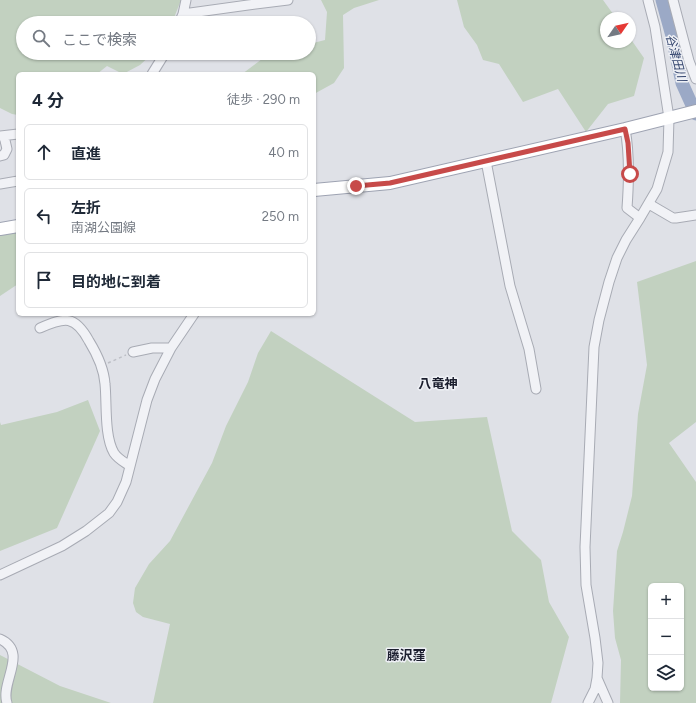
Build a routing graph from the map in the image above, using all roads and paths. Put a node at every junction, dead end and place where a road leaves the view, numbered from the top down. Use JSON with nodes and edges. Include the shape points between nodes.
{"nodes":[{"id":1,"x":186,"y":0,"type":"edge"},
{"id":2,"x":288,"y":0,"type":"edge"},
{"id":3,"x":648,"y":0,"type":"edge"},
{"id":4,"x":673,"y":0,"type":"edge"},
{"id":5,"x":248,"y":2,"type":"edge"},
{"id":6,"x":182,"y":16,"type":"edge"},
{"id":7,"x":193,"y":16,"type":"edge"},
{"id":8,"x":161,"y":60,"type":"edge"},
{"id":9,"x":153,"y":72,"type":"edge"},
{"id":10,"x":696,"y":80,"type":"edge"},
{"id":11,"x":692,"y":112,"type":"edge"},
{"id":12,"x":669,"y":118,"type":"junction"},
{"id":13,"x":625,"y":129,"type":"junction"},
{"id":14,"x":16,"y":134,"type":"edge"},
{"id":15,"x":2,"y":136,"type":"edge"},
{"id":16,"x":0,"y":156,"type":"edge"},
{"id":17,"x":486,"y":161,"type":"junction"},
{"id":18,"x":16,"y":181,"type":"edge"},
{"id":19,"x":0,"y":184,"type":"edge"},
{"id":20,"x":316,"y":190,"type":"edge"},
{"id":21,"x":648,"y":204,"type":"junction"},
{"id":22,"x":696,"y":215,"type":"edge"},
{"id":23,"x":640,"y":218,"type":"junction"},
{"id":24,"x":16,"y":226,"type":"edge"},
{"id":25,"x":0,"y":229,"type":"edge"},
{"id":26,"x":193,"y":316,"type":"edge"},
{"id":27,"x":40,"y":328,"type":"dead end"},
{"id":28,"x":171,"y":348,"type":"junction"},
{"id":29,"x":133,"y":352,"type":"joint"},
{"id":30,"x":101,"y":366,"type":"junction"},
{"id":31,"x":536,"y":389,"type":"dead end"},
{"id":32,"x":130,"y":466,"type":"junction"},
{"id":33,"x":0,"y":575,"type":"edge"},
{"id":34,"x":0,"y":639,"type":"edge"},
{"id":35,"x":597,"y":678,"type":"junction"},
{"id":36,"x":7,"y":703,"type":"edge"},
{"id":37,"x":588,"y":703,"type":"edge"},
{"id":38,"x":608,"y":703,"type":"edge"}],
"edges":[{"from":1,"to":6,"type":"street"},
{"from":2,"to":5,"type":"street"},
{"from":3,"to":12,"type":"street","via":[[655,27]]},
{"from":4,"to":10,"type":"street"},
{"from":5,"to":7,"type":"street"},
{"from":8,"to":9,"type":"street"},
{"from":11,"to":12,"type":"main road"},
{"from":12,"to":13,"type":"main road"},
{"from":12,"to":21,"type":"street","via":[[668,152],[657,189]]},
{"from":13,"to":17,"type":"main road"},
{"from":13,"to":23,"type":"street","via":[[630,174],[627,208]]},
{"from":14,"to":15,"type":"street"},
{"from":15,"to":16,"type":"street","via":[[7,149],[4,155]]},
{"from":17,"to":20,"type":"main road","via":[[390,183]]},
{"from":17,"to":31,"type":"street","via":[[510,286],[529,349]]},
{"from":18,"to":19,"type":"street"},
{"from":21,"to":22,"type":"street","via":[[673,218]]},
{"from":21,"to":23,"type":"street"},
{"from":23,"to":35,"type":"street","via":[[616,258],[608,282],[594,347],[585,547],[586,585],[598,663]]},
{"from":24,"to":25,"type":"main road"},
{"from":26,"to":28,"type":"street"},
{"from":27,"to":30,"type":"street","via":[[64,320],[76,323],[85,333]]},
{"from":28,"to":29,"type":"street"},
{"from":28,"to":32,"type":"street","via":[[147,400]]},
{"from":29,"to":30,"type":"path"},
{"from":30,"to":32,"type":"street","via":[[111,446],[120,460]]},
{"from":32,"to":33,"type":"street","via":[[117,502],[102,519],[62,546]]},
{"from":34,"to":36,"type":"street","via":[[6,642],[12,651],[13,659],[6,684]]},
{"from":35,"to":37,"type":"street"},
{"from":35,"to":38,"type":"street"}]}
